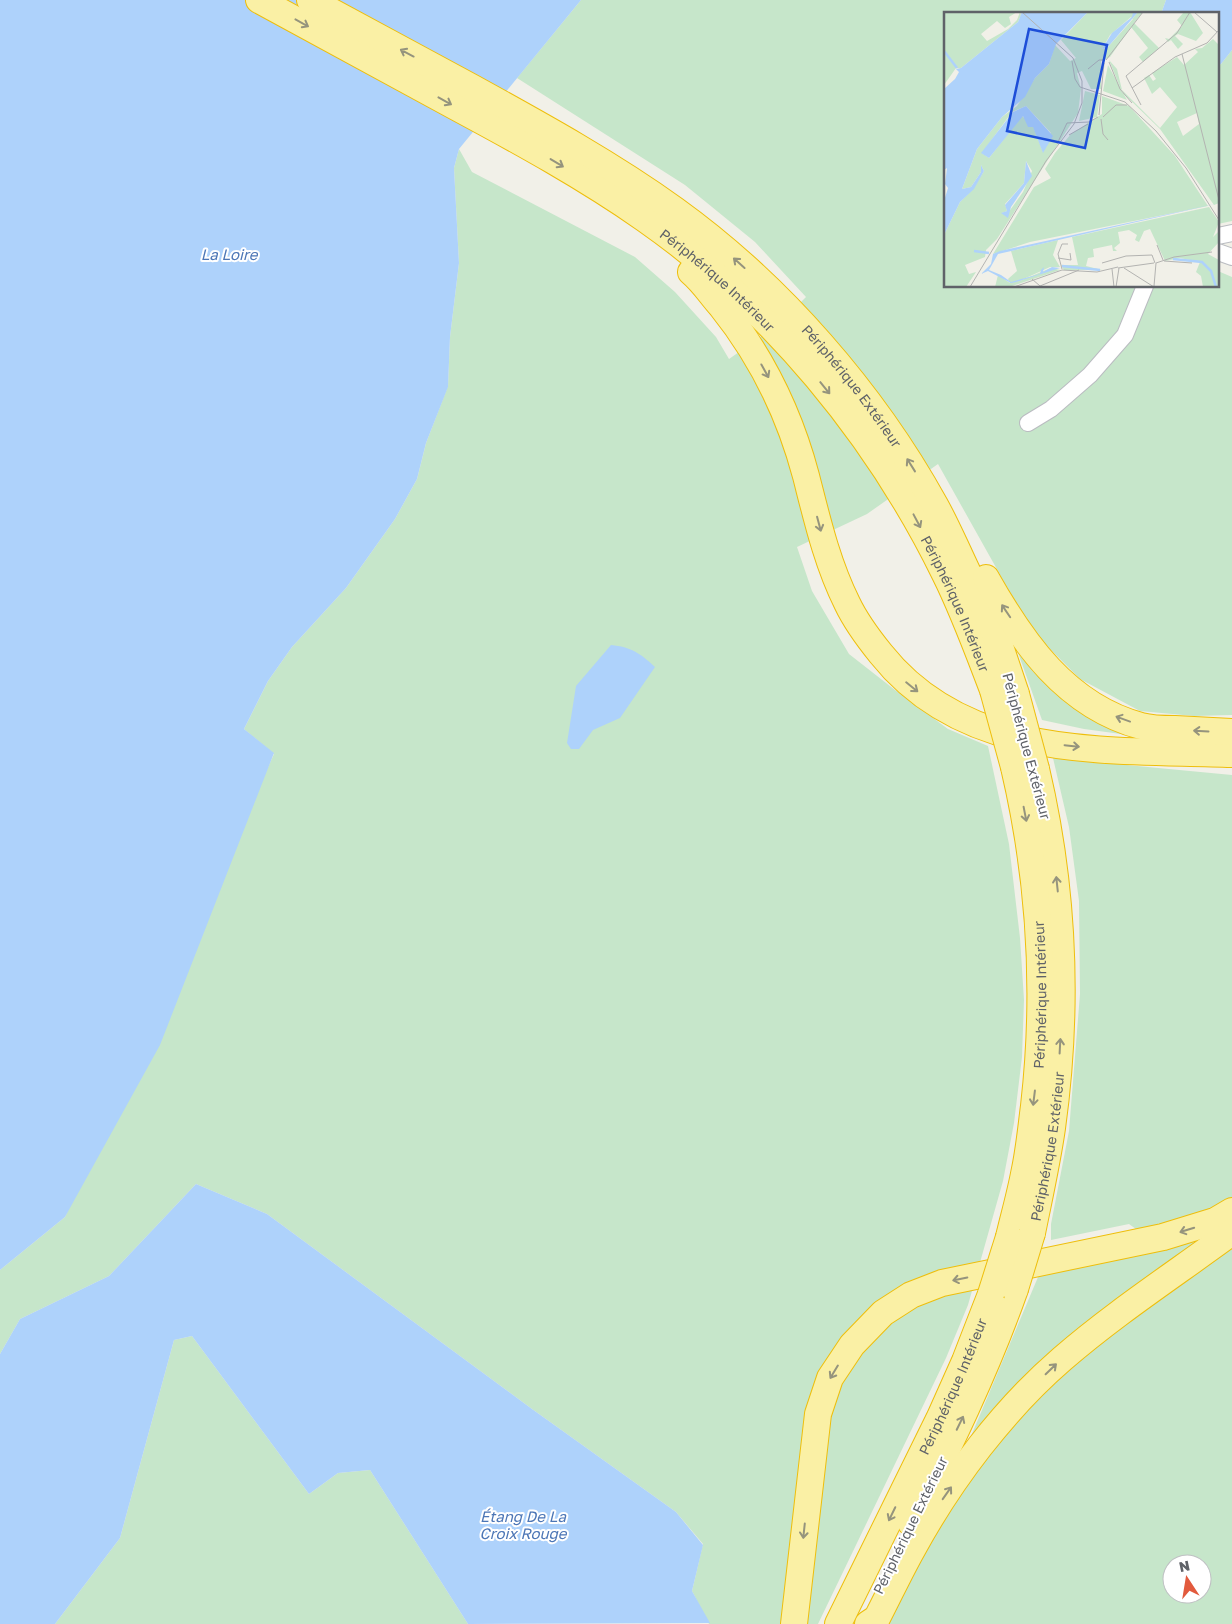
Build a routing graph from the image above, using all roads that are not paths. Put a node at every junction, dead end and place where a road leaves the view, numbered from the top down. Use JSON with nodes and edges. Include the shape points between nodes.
{"nodes":[{"id":1,"x":259,"y":0,"type":"edge"},
{"id":2,"x":310,"y":0,"type":"edge"},
{"id":3,"x":521,"y":128,"type":"junction"},
{"id":4,"x":1220,"y":253,"type":"edge"},
{"id":5,"x":1232,"y":257,"type":"edge"},
{"id":6,"x":1144,"y":288,"type":"edge"},
{"id":7,"x":757,"y":313,"type":"junction"},
{"id":8,"x":1028,"y":423,"type":"dead end"},
{"id":9,"x":949,"y":542,"type":"junction"},
{"id":10,"x":1232,"y":732,"type":"edge"},
{"id":11,"x":1232,"y":754,"type":"edge"},
{"id":12,"x":1232,"y":1211,"type":"edge"},
{"id":13,"x":1232,"y":1232,"type":"edge"},
{"id":14,"x":1020,"y":1235,"type":"joint"},
{"id":15,"x":1003,"y":1292,"type":"junction"},
{"id":16,"x":794,"y":1624,"type":"edge"},
{"id":17,"x":838,"y":1624,"type":"edge"},
{"id":18,"x":861,"y":1624,"type":"edge"},
{"id":19,"x":868,"y":1624,"type":"edge"}],
"edges":[{"from":1,"to":3,"type":"highway","one_way":true},
{"from":3,"to":2,"type":"highway","one_way":true},
{"from":3,"to":7,"type":"highway","name":"Périphérique Intérieur","one_way":true,"via":[[673,240],[682,264],[707,289]]},
{"from":7,"to":3,"type":"highway","name":"Périphérique Extérieur","one_way":true,"via":[[726,251],[677,212],[605,162]]},
{"from":4,"to":5,"type":"street"},
{"from":6,"to":8,"type":"street","via":[[1125,335],[1090,375],[1051,409]]},
{"from":7,"to":9,"type":"highway","name":"Périphérique Intérieur","one_way":true,"via":[[813,374],[858,430],[910,509]]},
{"from":9,"to":7,"type":"highway","name":"Périphérique Extérieur","one_way":true,"via":[[936,506],[897,442],[833,359]]},
{"from":7,"to":11,"type":"highway","one_way":true,"via":[[771,383],[791,427],[836,578],[859,626],[906,683],[943,709],[1011,737],[1088,748]]},
{"from":10,"to":9,"type":"highway","one_way":true,"via":[[1142,726],[1092,706],[1054,674]]},
{"from":9,"to":14,"type":"highway","name":"Périphérique Extérieur","bridge":true,"via":[[998,642],[1004,692],[1025,768],[1044,804],[1056,873],[1063,968],[1053,1121],[1045,1172]]},
{"from":12,"to":16,"type":"highway","one_way":true,"via":[[1215,1221],[1163,1237],[942,1283],[911,1295],[883,1313],[852,1345],[830,1378],[818,1414]]},
{"from":19,"to":13,"type":"highway","one_way":true,"via":[[877,1618],[913,1547],[940,1503],[996,1427],[1030,1389],[1099,1329]]},
{"from":14,"to":15,"type":"highway","name":"Périphérique Intérieur","bridge":true},
{"from":15,"to":17,"type":"highway","name":"Périphérique Intérieur","one_way":true,"via":[[965,1362]]},
{"from":18,"to":15,"type":"highway","name":"Périphérique Extérieur","one_way":true,"via":[[972,1397],[994,1345]]}]}
